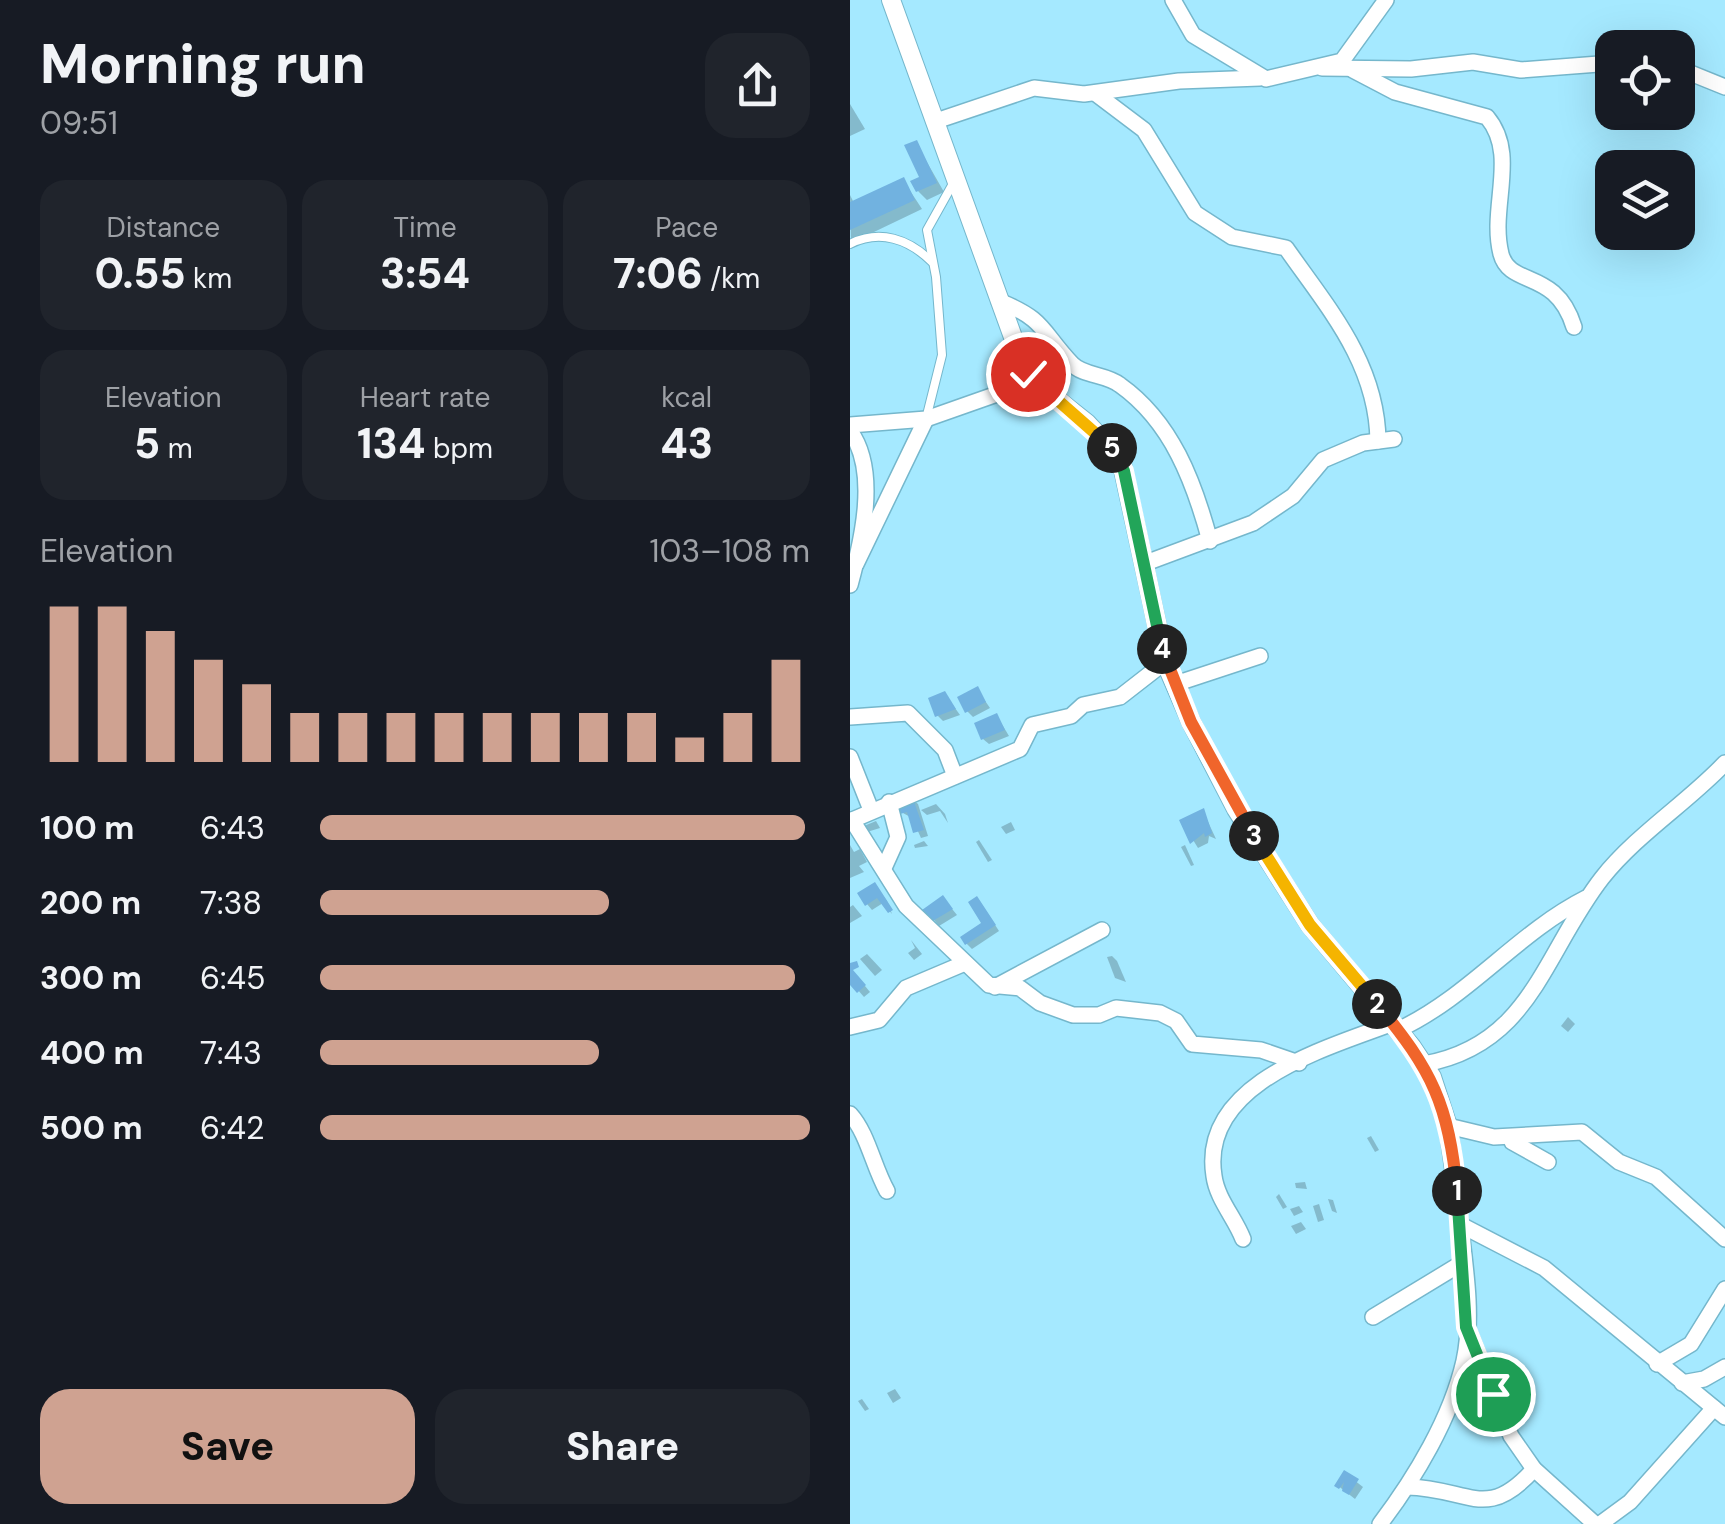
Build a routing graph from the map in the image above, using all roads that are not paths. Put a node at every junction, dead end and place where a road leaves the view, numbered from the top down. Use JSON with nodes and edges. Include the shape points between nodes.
{"nodes":[{"id":1,"x":892,"y":0,"type":"edge"},
{"id":2,"x":1173,"y":0,"type":"edge"},
{"id":3,"x":1386,"y":0,"type":"edge"},
{"id":4,"x":1595,"y":64,"type":"edge"},
{"id":5,"x":1322,"y":68,"type":"junction"},
{"id":6,"x":1353,"y":70,"type":"junction"},
{"id":7,"x":1695,"y":75,"type":"edge"},
{"id":8,"x":1260,"y":78,"type":"junction"},
{"id":9,"x":1725,"y":87,"type":"edge"},
{"id":10,"x":1095,"y":93,"type":"junction"},
{"id":11,"x":936,"y":122,"type":"junction"},
{"id":12,"x":958,"y":176,"type":"junction"},
{"id":13,"x":850,"y":244,"type":"edge"},
{"id":14,"x":935,"y":265,"type":"junction"},
{"id":15,"x":999,"y":301,"type":"junction"},
{"id":16,"x":1574,"y":327,"type":"dead end"},
{"id":17,"x":1034,"y":381,"type":"junction"},
{"id":18,"x":926,"y":420,"type":"junction"},
{"id":19,"x":850,"y":428,"type":"edge"},
{"id":20,"x":1210,"y":541,"type":"junction"},
{"id":21,"x":856,"y":564,"type":"junction"},
{"id":22,"x":1143,"y":564,"type":"junction"},
{"id":23,"x":850,"y":585,"type":"edge"},
{"id":24,"x":1260,"y":656,"type":"dead end"},
{"id":25,"x":1165,"y":662,"type":"junction"},
{"id":26,"x":1175,"y":684,"type":"junction"},
{"id":27,"x":850,"y":716,"type":"edge"},
{"id":28,"x":850,"y":758,"type":"edge"},
{"id":29,"x":1725,"y":763,"type":"edge"},
{"id":30,"x":955,"y":776,"type":"junction"},
{"id":31,"x":888,"y":802,"type":"junction"},
{"id":32,"x":871,"y":810,"type":"junction"},
{"id":33,"x":851,"y":820,"type":"edge"},
{"id":34,"x":884,"y":868,"type":"junction"},
{"id":35,"x":1590,"y":897,"type":"junction"},
{"id":36,"x":1102,"y":930,"type":"dead end"},
{"id":37,"x":965,"y":964,"type":"junction"},
{"id":38,"x":995,"y":987,"type":"junction"},
{"id":39,"x":1396,"y":1026,"type":"junction"},
{"id":40,"x":850,"y":1028,"type":"edge"},
{"id":41,"x":1298,"y":1063,"type":"junction"},
{"id":42,"x":1424,"y":1064,"type":"junction"},
{"id":43,"x":850,"y":1114,"type":"edge"},
{"id":44,"x":1448,"y":1126,"type":"junction"},
{"id":45,"x":1505,"y":1138,"type":"junction"},
{"id":46,"x":1548,"y":1162,"type":"dead end"},
{"id":47,"x":1456,"y":1186,"type":"joint"},
{"id":48,"x":887,"y":1192,"type":"dead end"},
{"id":49,"x":1459,"y":1224,"type":"junction"},
{"id":50,"x":1243,"y":1239,"type":"dead end"},
{"id":51,"x":1725,"y":1239,"type":"edge"},
{"id":52,"x":1462,"y":1263,"type":"junction"},
{"id":53,"x":1725,"y":1290,"type":"edge"},
{"id":54,"x":1373,"y":1317,"type":"dead end"},
{"id":55,"x":1466,"y":1327,"type":"junction"},
{"id":56,"x":1657,"y":1364,"type":"junction"},
{"id":57,"x":1725,"y":1367,"type":"edge"},
{"id":58,"x":1458,"y":1379,"type":"junction"},
{"id":59,"x":1682,"y":1383,"type":"junction"},
{"id":60,"x":1493,"y":1394,"type":"junction"},
{"id":61,"x":1719,"y":1412,"type":"edge"},
{"id":62,"x":1534,"y":1469,"type":"junction"},
{"id":63,"x":1407,"y":1486,"type":"junction"},
{"id":64,"x":1380,"y":1524,"type":"edge"},
{"id":65,"x":1597,"y":1524,"type":"edge"}],
"edges":[{"from":1,"to":11,"type":"street"},
{"from":2,"to":8,"type":"street","via":[[1193,35]]},
{"from":3,"to":5,"type":"street","via":[[1348,56]]},
{"from":4,"to":6,"type":"street","via":[[1513,70],[1473,62]]},
{"from":5,"to":6,"type":"street"},
{"from":5,"to":8,"type":"street"},
{"from":6,"to":16,"type":"street","via":[[1395,92],[1487,117],[1504,153],[1498,182],[1501,254],[1514,272],[1556,290]]},
{"from":7,"to":9,"type":"street"},
{"from":8,"to":10,"type":"street"},
{"from":10,"to":11,"type":"street","via":[[1034,88]]},
{"from":10,"to":20,"type":"street","via":[[1144,130],[1195,213],[1232,238],[1288,251],[1324,296],[1374,392],[1386,440],[1323,460],[1294,496]]},
{"from":11,"to":12,"type":"street"},
{"from":12,"to":14,"type":"lane","via":[[928,230]]},
{"from":12,"to":15,"type":"street"},
{"from":13,"to":14,"type":"lane","via":[[887,237],[913,245]]},
{"from":14,"to":18,"type":"lane","via":[[942,356]]},
{"from":15,"to":17,"type":"street"},
{"from":15,"to":20,"type":"street","via":[[1034,316],[1074,368],[1116,381],[1155,417],[1186,468]]},
{"from":17,"to":18,"type":"street"},
{"from":17,"to":22,"type":"street","via":[[1121,460]]},
{"from":18,"to":19,"type":"street"},
{"from":18,"to":21,"type":"street"},
{"from":19,"to":21,"type":"street","via":[[865,466]]},
{"from":20,"to":22,"type":"street"},
{"from":21,"to":23,"type":"street"},
{"from":22,"to":25,"type":"street"},
{"from":24,"to":26,"type":"street"},
{"from":25,"to":26,"type":"street"},
{"from":25,"to":30,"type":"street","via":[[1120,697],[1034,724],[1020,750]]},
{"from":26,"to":39,"type":"street","via":[[1274,871],[1310,925]]},
{"from":27,"to":30,"type":"street","via":[[908,713],[944,750]]},
{"from":28,"to":32,"type":"street"},
{"from":29,"to":35,"type":"street","via":[[1653,827]]},
{"from":30,"to":31,"type":"street"},
{"from":31,"to":32,"type":"street"},
{"from":31,"to":34,"type":"street","via":[[898,837]]},
{"from":32,"to":33,"type":"street"},
{"from":33,"to":34,"type":"street"},
{"from":34,"to":37,"type":"street","via":[[917,919]]},
{"from":35,"to":39,"type":"street","via":[[1556,913],[1431,1015]]},
{"from":35,"to":42,"type":"street","via":[[1508,1024],[1485,1044]]},
{"from":36,"to":38,"type":"street"},
{"from":37,"to":38,"type":"street"},
{"from":37,"to":40,"type":"street","via":[[906,988],[878,1020]]},
{"from":38,"to":41,"type":"street","via":[[1020,988],[1073,1015],[1116,1008],[1160,1013],[1176,1021],[1192,1044],[1260,1050]]},
{"from":39,"to":41,"type":"street"},
{"from":39,"to":42,"type":"street"},
{"from":41,"to":50,"type":"street","via":[[1242,1095],[1220,1136],[1215,1182]]},
{"from":42,"to":44,"type":"street"},
{"from":43,"to":48,"type":"street","via":[[864,1130],[868,1156]]},
{"from":44,"to":45,"type":"street"},
{"from":44,"to":47,"type":"street"},
{"from":45,"to":46,"type":"street"},
{"from":45,"to":51,"type":"street","via":[[1588,1134],[1613,1158],[1656,1178]]},
{"from":47,"to":49,"type":"street"},
{"from":49,"to":52,"type":"street"},
{"from":49,"to":56,"type":"street","via":[[1544,1268]]},
{"from":52,"to":54,"type":"street"},
{"from":52,"to":55,"type":"street"},
{"from":53,"to":56,"type":"street","via":[[1691,1344]]},
{"from":55,"to":58,"type":"street"},
{"from":55,"to":60,"type":"street"},
{"from":56,"to":59,"type":"street"},
{"from":57,"to":59,"type":"street"},
{"from":58,"to":60,"type":"street"},
{"from":58,"to":63,"type":"street"},
{"from":59,"to":61,"type":"street"},
{"from":60,"to":62,"type":"street"},
{"from":61,"to":65,"type":"street","via":[[1630,1502]]},
{"from":62,"to":63,"type":"street","via":[[1494,1501]]},
{"from":62,"to":65,"type":"street"},
{"from":63,"to":64,"type":"street"}]}
